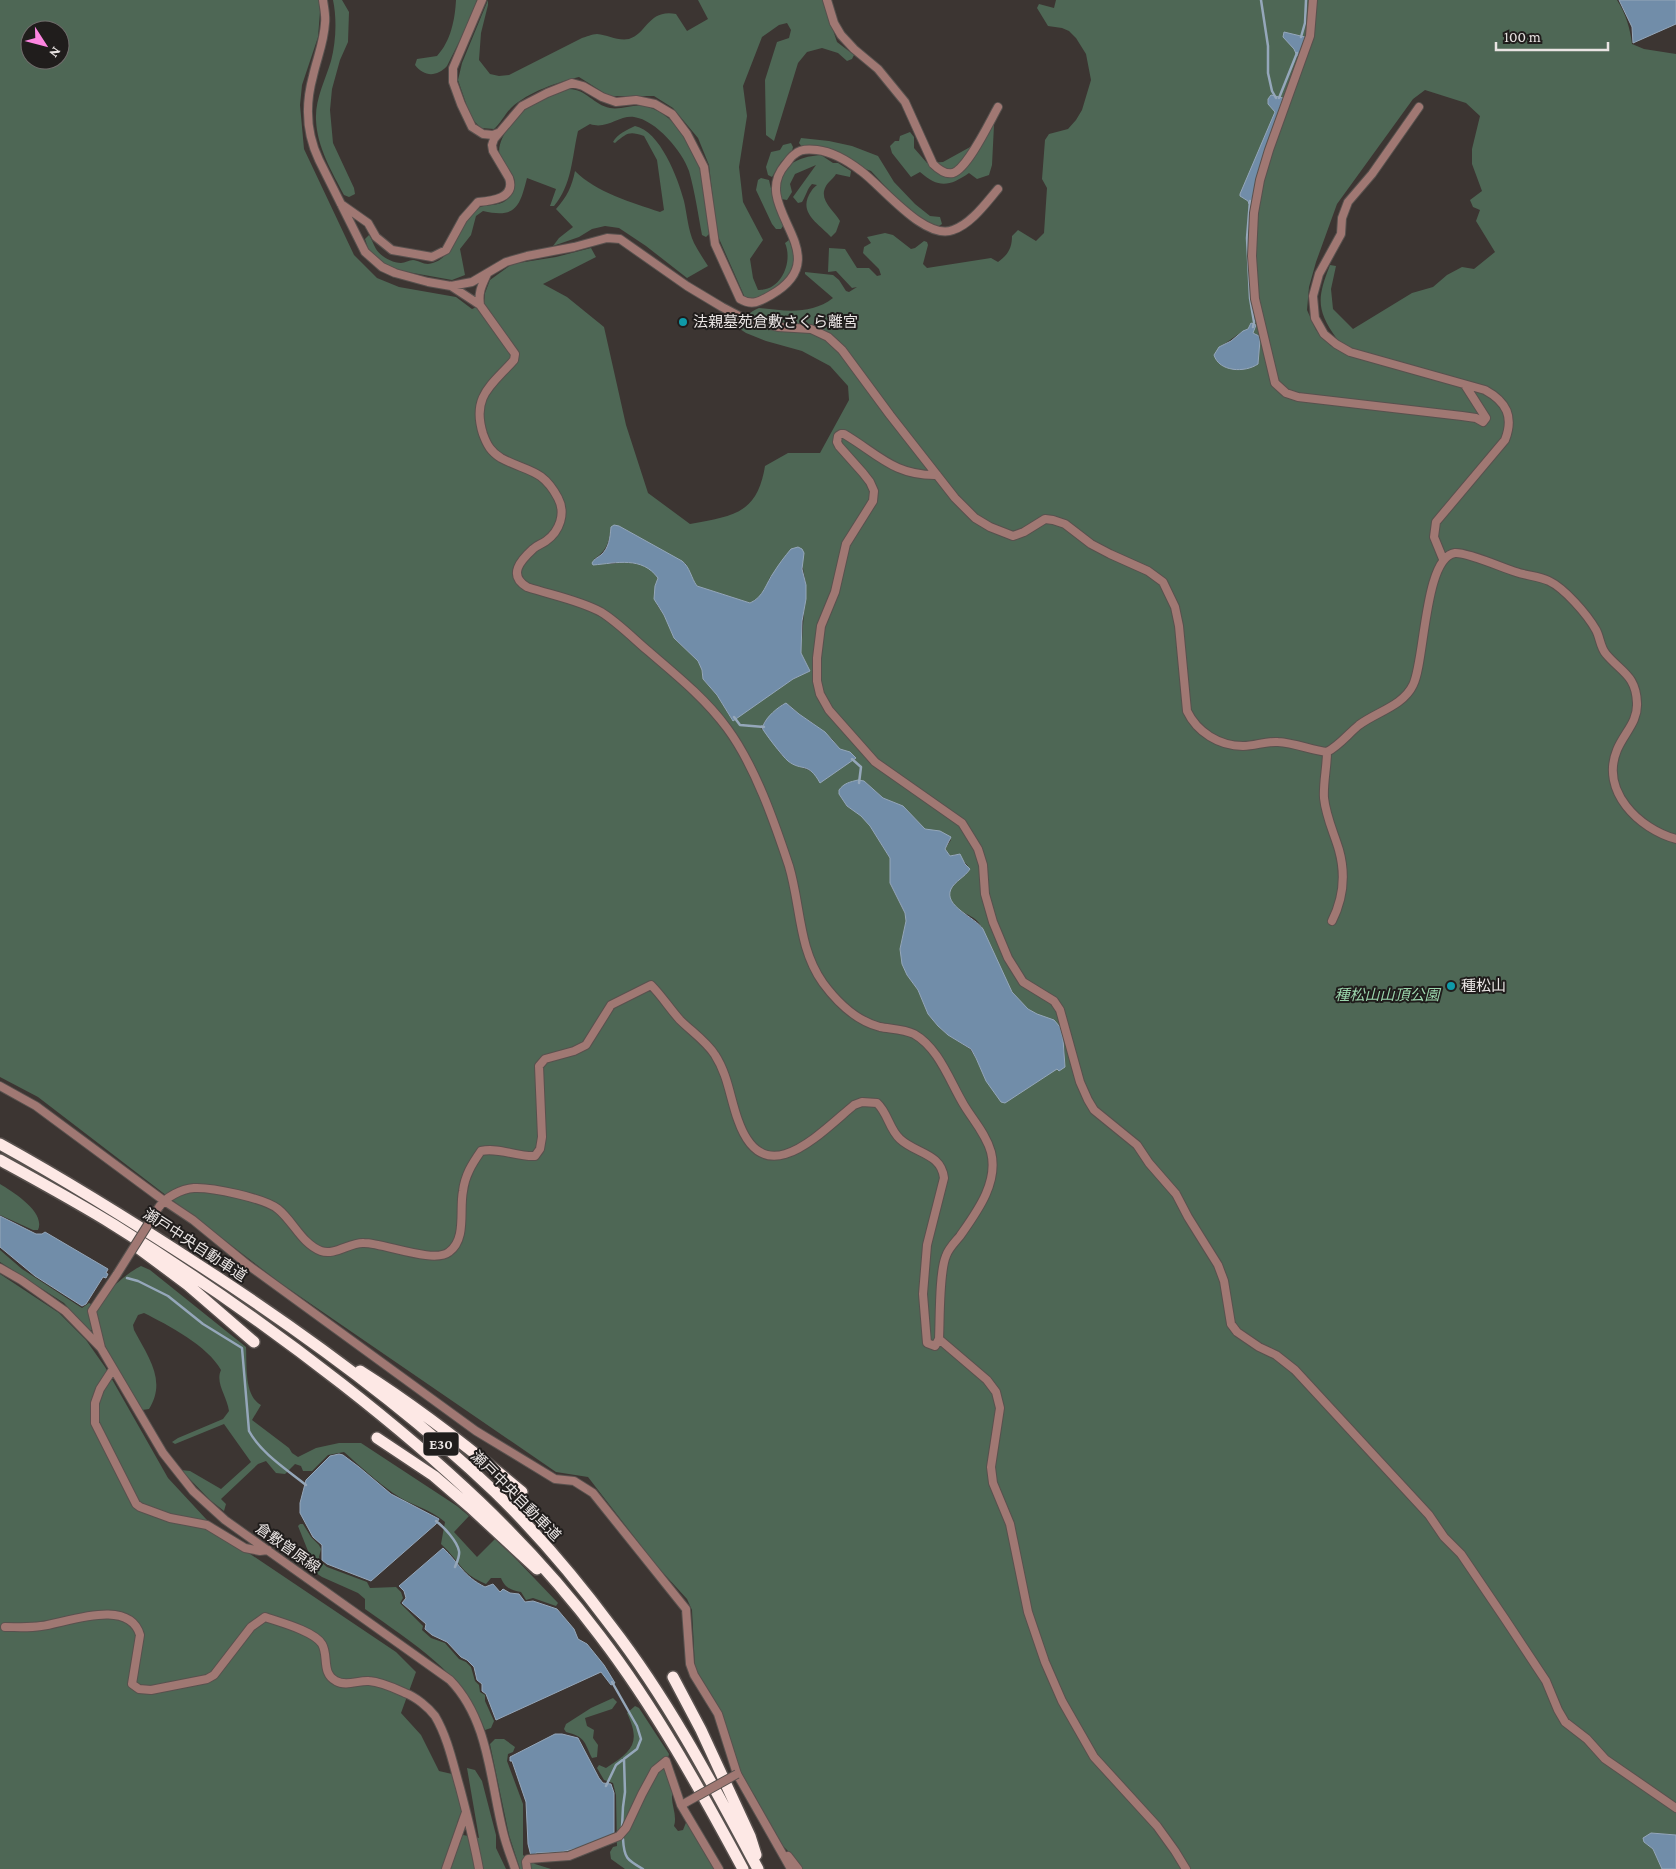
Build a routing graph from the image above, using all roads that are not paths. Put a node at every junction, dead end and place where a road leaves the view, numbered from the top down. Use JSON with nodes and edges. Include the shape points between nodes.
{"nodes":[{"id":1,"x":323,"y":0,"type":"edge"},
{"id":2,"x":482,"y":0,"type":"edge"},
{"id":3,"x":827,"y":0,"type":"edge"},
{"id":4,"x":1313,"y":0,"type":"edge"},
{"id":5,"x":1420,"y":106,"type":"dead end"},
{"id":6,"x":998,"y":107,"type":"dead end"},
{"id":7,"x":498,"y":133,"type":"junction"},
{"id":8,"x":998,"y":189,"type":"dead end"},
{"id":9,"x":339,"y":203,"type":"junction"},
{"id":10,"x":488,"y":273,"type":"junction"},
{"id":11,"x":451,"y":286,"type":"junction"},
{"id":12,"x":740,"y":299,"type":"junction"},
{"id":13,"x":480,"y":305,"type":"junction"},
{"id":14,"x":732,"y":312,"type":"junction"},
{"id":15,"x":1465,"y":385,"type":"junction"},
{"id":16,"x":937,"y":475,"type":"junction"},
{"id":17,"x":1443,"y":559,"type":"junction"},
{"id":18,"x":1327,"y":752,"type":"junction"},
{"id":19,"x":1676,"y":840,"type":"edge"},
{"id":20,"x":1332,"y":921,"type":"dead end"},
{"id":21,"x":0,"y":1086,"type":"edge"},
{"id":22,"x":0,"y":1144,"type":"edge"},
{"id":23,"x":0,"y":1160,"type":"edge"},
{"id":24,"x":161,"y":1204,"type":"junction"},
{"id":25,"x":112,"y":1224,"type":"junction"},
{"id":26,"x":0,"y":1268,"type":"edge"},
{"id":27,"x":293,"y":1328,"type":"junction"},
{"id":28,"x":939,"y":1339,"type":"junction"},
{"id":29,"x":254,"y":1342,"type":"dead end"},
{"id":30,"x":100,"y":1348,"type":"junction"},
{"id":31,"x":112,"y":1369,"type":"junction"},
{"id":32,"x":377,"y":1438,"type":"dead end"},
{"id":33,"x":522,"y":1492,"type":"dead end"},
{"id":34,"x":268,"y":1550,"type":"junction"},
{"id":35,"x":577,"y":1606,"type":"junction"},
{"id":36,"x":5,"y":1627,"type":"dead end"},
{"id":37,"x":673,"y":1677,"type":"dead end"},
{"id":38,"x":738,"y":1774,"type":"junction"},
{"id":39,"x":683,"y":1804,"type":"junction"},
{"id":40,"x":1676,"y":1808,"type":"edge"},
{"id":41,"x":466,"y":1812,"type":"junction"},
{"id":42,"x":780,"y":1851,"type":"junction"},
{"id":43,"x":446,"y":1869,"type":"edge"},
{"id":44,"x":479,"y":1869,"type":"edge"},
{"id":45,"x":515,"y":1869,"type":"edge"},
{"id":46,"x":527,"y":1869,"type":"edge"},
{"id":47,"x":719,"y":1869,"type":"edge"},
{"id":48,"x":743,"y":1869,"type":"edge"},
{"id":49,"x":758,"y":1869,"type":"edge"},
{"id":50,"x":791,"y":1869,"type":"edge"},
{"id":51,"x":798,"y":1869,"type":"edge"},
{"id":52,"x":1186,"y":1869,"type":"edge"}],
"edges":[{"from":1,"to":9,"type":"street","via":[[326,21],[322,49],[312,77],[308,130],[312,146]]},
{"from":2,"to":7,"type":"street","via":[[453,68],[453,82],[472,126],[483,134]]},
{"from":3,"to":6,"type":"street","via":[[840,35],[878,69],[905,102],[933,164],[940,170],[947,174],[961,168]]},
{"from":4,"to":15,"type":"street","via":[[1310,36],[1269,150],[1254,213],[1255,299],[1275,383],[1286,393],[1298,397],[1462,416],[1483,422],[1486,418]]},
{"from":5,"to":15,"type":"street","via":[[1348,202],[1341,234],[1318,274],[1313,296],[1315,318],[1324,334],[1350,352]]},
{"from":7,"to":9,"type":"street","via":[[492,145],[493,151],[511,182],[510,190],[499,199],[478,202],[463,218],[446,250],[432,257],[392,250],[376,237],[368,223]]},
{"from":7,"to":12,"type":"street","via":[[522,106],[572,83],[616,102],[636,100],[655,104],[672,114],[688,134],[704,167],[715,244]]},
{"from":8,"to":12,"type":"street","via":[[960,226],[942,232],[926,226],[862,172],[834,154],[810,149],[795,153],[780,170],[775,185],[780,208],[796,246],[796,272],[789,283],[758,303]]},
{"from":9,"to":11,"type":"street","via":[[372,260],[395,273]]},
{"from":10,"to":11,"type":"street","via":[[472,282]]},
{"from":10,"to":13,"type":"street","via":[[480,288]]},
{"from":10,"to":14,"type":"street","via":[[506,262],[527,256],[574,248],[607,238],[620,239],[687,286]]},
{"from":11,"to":13,"type":"street"},
{"from":12,"to":14,"type":"street"},
{"from":13,"to":28,"type":"street","via":[[515,354],[514,360],[483,395],[480,415],[486,442],[499,456],[543,477],[563,509],[562,519],[548,540],[535,547],[517,567],[516,576],[520,583],[602,613],[686,682],[716,714],[743,752],[755,776],[790,871],[802,937],[820,977],[847,1009],[866,1022],[914,1034],[927,1045],[981,1129],[991,1153],[988,1188],[976,1213],[945,1257]]},
{"from":14,"to":16,"type":"street","via":[[778,327],[811,328],[828,337],[842,350]]},
{"from":15,"to":17,"type":"street","via":[[1485,390],[1503,402],[1509,430],[1505,440],[1436,522],[1434,537]]},
{"from":16,"to":18,"type":"street","via":[[962,507],[990,527],[1013,536],[1045,519],[1053,520],[1065,524],[1091,544],[1157,576],[1175,607],[1187,711],[1192,721],[1208,735],[1243,746],[1277,742]]},
{"from":16,"to":40,"type":"street","via":[[924,476],[892,466],[844,434],[838,436],[839,446],[874,491],[873,500],[846,544],[835,592],[821,626],[817,658],[820,694],[834,716],[875,762],[962,823],[972,836],[983,865],[985,894],[993,922],[1008,958],[1023,982],[1054,1001],[1060,1010],[1080,1082],[1094,1110],[1137,1145],[1176,1194],[1218,1266],[1224,1281],[1231,1324],[1237,1332],[1295,1370],[1429,1515],[1461,1554],[1505,1618],[1546,1681],[1565,1722],[1605,1759]]},
{"from":17,"to":18,"type":"street","via":[[1433,586],[1413,686],[1408,694],[1360,725]]},
{"from":17,"to":19,"type":"street","via":[[1460,553],[1548,580],[1583,612],[1596,629],[1605,653],[1625,671],[1636,692],[1636,715],[1613,760],[1613,782],[1630,812]]},
{"from":18,"to":20,"type":"street","via":[[1324,799],[1343,871],[1342,897]]},
{"from":21,"to":24,"type":"street","via":[[36,1106]]},
{"from":22,"to":27,"type":"highway","name":"瀬戸中央自動車道","number":"E30","via":[[111,1209]]},
{"from":23,"to":25,"type":"highway","name":"瀬戸中央自動車道","number":"E30"},
{"from":24,"to":28,"type":"street","via":[[181,1191],[194,1188],[221,1191],[264,1201],[278,1209],[320,1251],[328,1253],[364,1242],[421,1254],[441,1256],[450,1252],[460,1231],[465,1179],[481,1151],[490,1149],[535,1156],[540,1149],[539,1066],[545,1058],[586,1045],[611,1005],[651,985],[680,1020],[715,1054],[742,1131],[750,1146],[758,1152],[774,1156],[791,1153],[807,1145],[854,1105],[862,1102],[881,1106],[898,1138],[940,1164],[944,1178],[927,1245],[923,1294],[927,1343],[935,1346]]},
{"from":24,"to":30,"type":"street","bridge":true,"via":[[92,1311]]},
{"from":24,"to":38,"type":"street","via":[[193,1220],[248,1265],[476,1431],[555,1479],[574,1482],[592,1493],[686,1609],[690,1664],[718,1714]]},
{"from":25,"to":29,"type":"highway"},
{"from":25,"to":35,"type":"highway","name":"瀬戸中央自動車道","number":"E30","via":[[288,1341],[404,1433],[500,1520]]},
{"from":26,"to":30,"type":"street","name":"倉敷曽原線","via":[[65,1311]]},
{"from":27,"to":33,"type":"highway","via":[[385,1387]]},
{"from":27,"to":49,"type":"highway","name":"瀬戸中央自動車道","number":"E30","via":[[439,1442],[495,1492],[548,1549],[607,1620],[658,1692]]},
{"from":28,"to":52,"type":"street","via":[[987,1380],[996,1392],[1000,1408],[991,1467],[993,1483],[1010,1524],[1028,1612],[1062,1701],[1094,1757],[1157,1826]]},
{"from":30,"to":31,"type":"street","name":"倉敷曽原線"},
{"from":31,"to":34,"type":"street","name":"倉敷曽原線","via":[[148,1432],[183,1480],[225,1520]]},
{"from":31,"to":34,"type":"street","via":[[95,1403],[95,1423],[136,1504],[170,1518],[207,1524],[245,1548]]},
{"from":32,"to":35,"type":"highway","via":[[434,1476]]},
{"from":34,"to":45,"type":"street","name":"倉敷曽原線","via":[[460,1690],[477,1721],[503,1833]]},
{"from":35,"to":48,"type":"highway","name":"瀬戸中央自動車道","number":"E30","via":[[675,1748]]},
{"from":36,"to":41,"type":"street","via":[[41,1626],[102,1614],[126,1618],[138,1627],[140,1635],[132,1684],[150,1690],[196,1682],[214,1675],[251,1627],[265,1616],[305,1632],[323,1645],[329,1677],[337,1682],[384,1684],[409,1694],[427,1708],[450,1750]]},
{"from":37,"to":49,"type":"highway","via":[[750,1836]]},
{"from":38,"to":39,"type":"street","bridge":true},
{"from":38,"to":42,"type":"street"},
{"from":39,"to":46,"type":"street","via":[[666,1761],[655,1770],[619,1836],[569,1856],[528,1859]]},
{"from":39,"to":47,"type":"street"},
{"from":41,"to":43,"type":"street"},
{"from":41,"to":44,"type":"street"},
{"from":42,"to":50,"type":"street"},
{"from":42,"to":51,"type":"street"}]}
